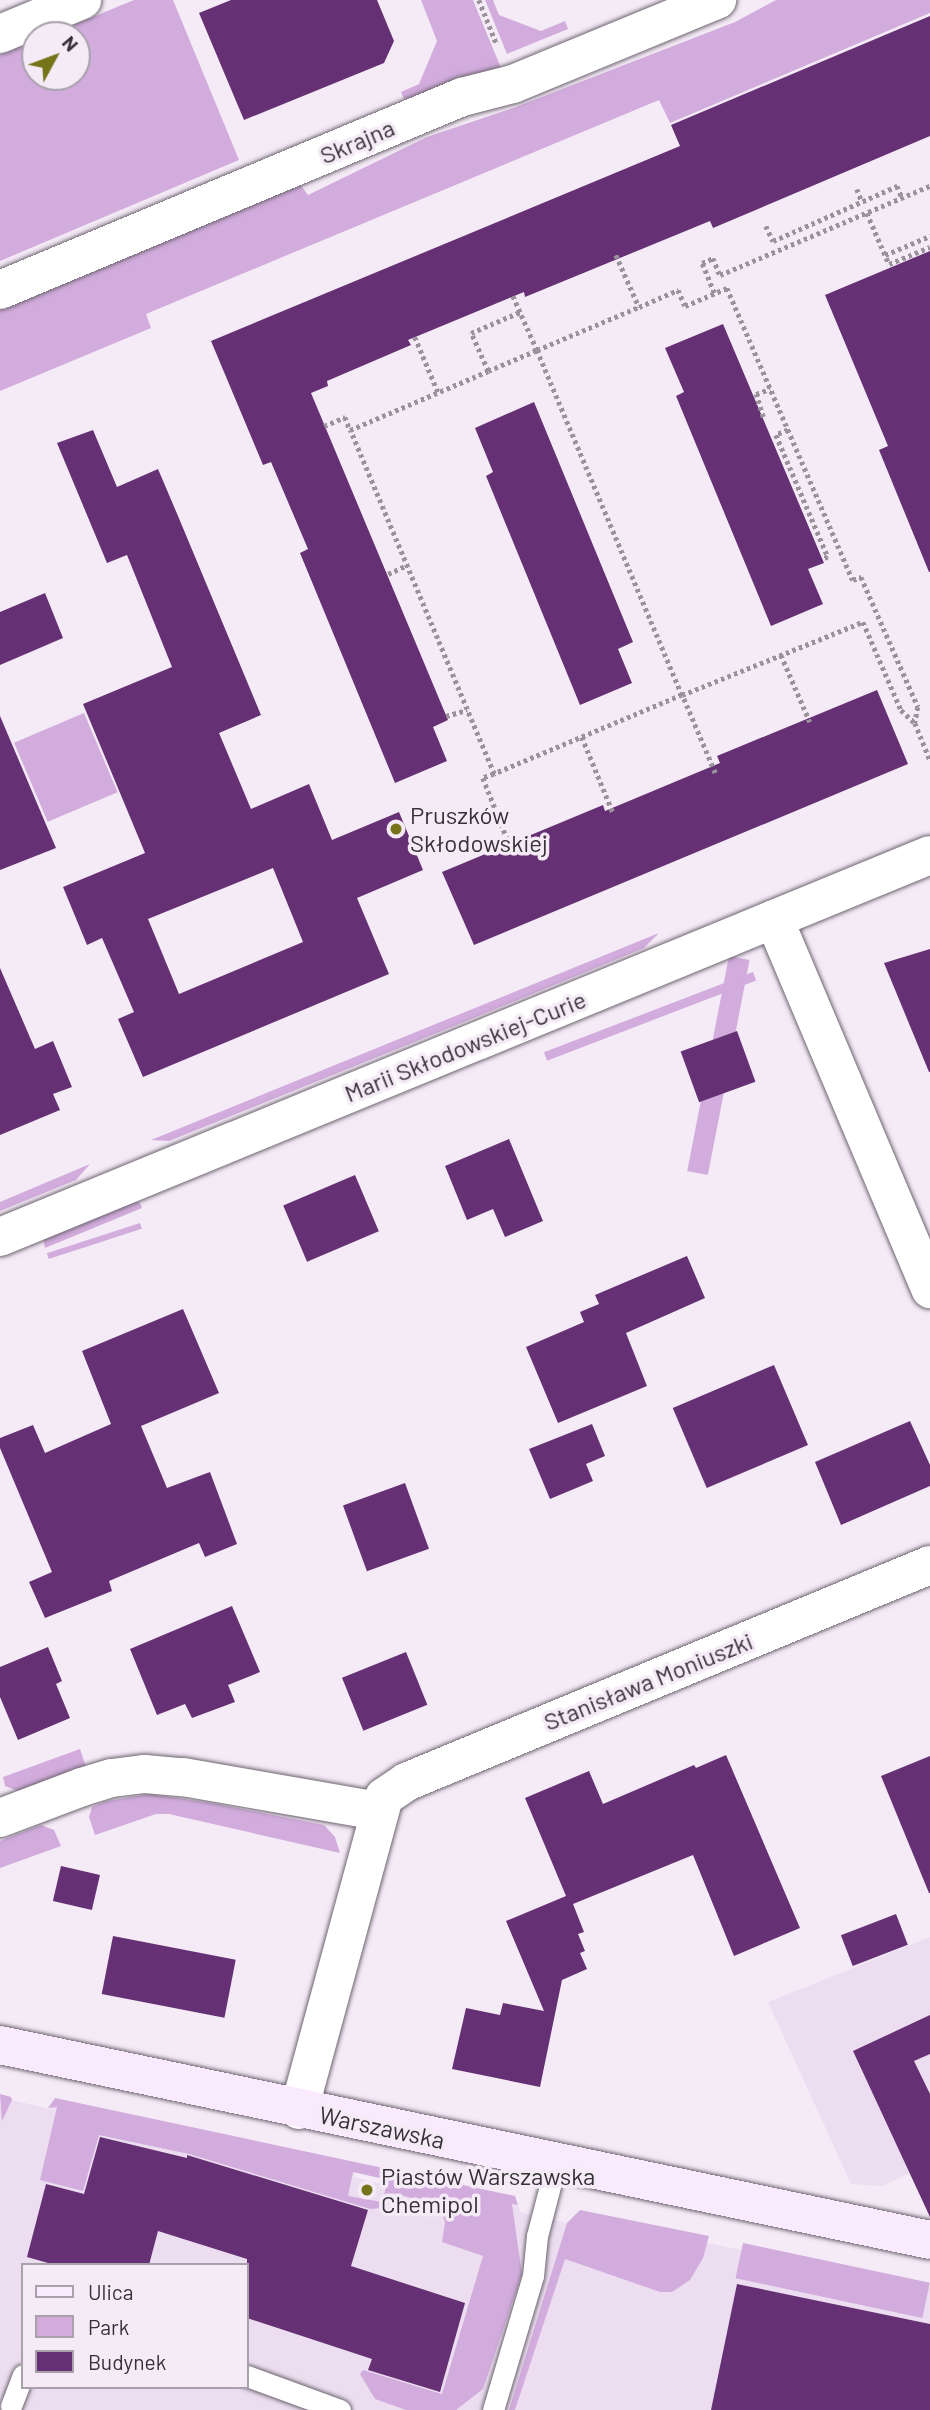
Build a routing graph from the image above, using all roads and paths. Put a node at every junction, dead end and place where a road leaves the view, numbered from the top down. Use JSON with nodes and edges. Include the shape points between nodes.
{"nodes":[{"id":1,"x":82,"y":0,"type":"edge"},
{"id":2,"x":717,"y":0,"type":"edge"},
{"id":3,"x":0,"y":34,"type":"edge"},
{"id":4,"x":930,"y":186,"type":"edge"},
{"id":5,"x":857,"y":189,"type":"dead end"},
{"id":6,"x":902,"y":198,"type":"junction"},
{"id":7,"x":862,"y":202,"type":"junction"},
{"id":8,"x":867,"y":213,"type":"junction"},
{"id":9,"x":766,"y":226,"type":"dead end"},
{"id":10,"x":930,"y":236,"type":"edge"},
{"id":11,"x":930,"y":248,"type":"edge"},
{"id":12,"x":616,"y":255,"type":"dead end"},
{"id":13,"x":885,"y":255,"type":"junction"},
{"id":14,"x":0,"y":290,"type":"edge"},
{"id":15,"x":715,"y":293,"type":"junction"},
{"id":16,"x":513,"y":296,"type":"dead end"},
{"id":17,"x":639,"y":307,"type":"junction"},
{"id":18,"x":520,"y":312,"type":"junction"},
{"id":19,"x":415,"y":337,"type":"dead end"},
{"id":20,"x":537,"y":350,"type":"junction"},
{"id":21,"x":488,"y":371,"type":"junction"},
{"id":22,"x":770,"y":389,"type":"junction"},
{"id":23,"x":438,"y":392,"type":"junction"},
{"id":24,"x":763,"y":417,"type":"dead end"},
{"id":25,"x":324,"y":426,"type":"dead end"},
{"id":26,"x":350,"y":430,"type":"junction"},
{"id":27,"x":788,"y":430,"type":"junction"},
{"id":28,"x":822,"y":559,"type":"dead end"},
{"id":29,"x":407,"y":565,"type":"junction"},
{"id":30,"x":387,"y":574,"type":"dead end"},
{"id":31,"x":781,"y":655,"type":"junction"},
{"id":32,"x":682,"y":695,"type":"junction"},
{"id":33,"x":467,"y":710,"type":"junction"},
{"id":34,"x":446,"y":716,"type":"dead end"},
{"id":35,"x":810,"y":722,"type":"dead end"},
{"id":36,"x":915,"y":723,"type":"junction"},
{"id":37,"x":582,"y":737,"type":"junction"},
{"id":38,"x":930,"y":760,"type":"edge"},
{"id":39,"x":715,"y":773,"type":"dead end"},
{"id":40,"x":494,"y":774,"type":"junction"},
{"id":41,"x":614,"y":815,"type":"dead end"},
{"id":42,"x":512,"y":851,"type":"dead end"},
{"id":43,"x":930,"y":855,"type":"edge"},
{"id":44,"x":774,"y":919,"type":"junction"},
{"id":45,"x":0,"y":1237,"type":"edge"},
{"id":46,"x":930,"y":1289,"type":"edge"},
{"id":47,"x":930,"y":1565,"type":"edge"},
{"id":48,"x":378,"y":1811,"type":"junction"},
{"id":49,"x":0,"y":1818,"type":"edge"},
{"id":50,"x":0,"y":2045,"type":"edge"},
{"id":51,"x":299,"y":2110,"type":"junction"},
{"id":52,"x":556,"y":2163,"type":"junction"},
{"id":53,"x":930,"y":2240,"type":"edge"},
{"id":54,"x":248,"y":2376,"type":"edge"},
{"id":55,"x":21,"y":2380,"type":"edge"},
{"id":56,"x":11,"y":2406,"type":"dead end"},
{"id":57,"x":340,"y":2410,"type":"edge"},
{"id":58,"x":493,"y":2410,"type":"edge"}],
"edges":[{"from":1,"to":3,"type":"street"},
{"from":2,"to":14,"type":"street","name":"Skrajna","via":[[513,84],[462,97]]},
{"from":4,"to":6,"type":"path"},
{"from":5,"to":7,"type":"path"},
{"from":6,"to":7,"type":"path","via":[[897,187]]},
{"from":6,"to":8,"type":"path"},
{"from":7,"to":9,"type":"path","via":[[773,241]]},
{"from":8,"to":13,"type":"path"},
{"from":8,"to":15,"type":"path","via":[[720,275],[713,258],[702,263]]},
{"from":10,"to":13,"type":"path"},
{"from":11,"to":13,"type":"path","via":[[889,264]]},
{"from":12,"to":17,"type":"path"},
{"from":15,"to":17,"type":"path","via":[[685,306],[678,290]]},
{"from":15,"to":22,"type":"path","via":[[727,288]]},
{"from":16,"to":18,"type":"path"},
{"from":17,"to":20,"type":"path"},
{"from":18,"to":20,"type":"path"},
{"from":18,"to":21,"type":"path","via":[[471,333]]},
{"from":19,"to":23,"type":"path"},
{"from":20,"to":21,"type":"path"},
{"from":20,"to":32,"type":"path"},
{"from":21,"to":23,"type":"path"},
{"from":22,"to":24,"type":"path","via":[[756,394]]},
{"from":22,"to":27,"type":"path"},
{"from":23,"to":26,"type":"path"},
{"from":25,"to":26,"type":"path","via":[[345,417]]},
{"from":26,"to":29,"type":"path"},
{"from":27,"to":28,"type":"path","via":[[776,435],[828,557]]},
{"from":27,"to":36,"type":"path","via":[[853,580],[861,577],[918,707]]},
{"from":29,"to":30,"type":"path"},
{"from":29,"to":33,"type":"path"},
{"from":31,"to":32,"type":"path"},
{"from":31,"to":35,"type":"path"},
{"from":31,"to":36,"type":"path","via":[[863,622],[901,710]]},
{"from":32,"to":37,"type":"path"},
{"from":32,"to":39,"type":"path"},
{"from":33,"to":34,"type":"path"},
{"from":33,"to":40,"type":"path"},
{"from":36,"to":38,"type":"path"},
{"from":37,"to":40,"type":"path"},
{"from":37,"to":41,"type":"path"},
{"from":40,"to":42,"type":"path","via":[[483,778]]},
{"from":43,"to":44,"type":"street","name":"Marii Skłodowskiej-Curie"},
{"from":44,"to":45,"type":"street","name":"Marii Skłodowskiej-Curie"},
{"from":44,"to":46,"type":"street"},
{"from":47,"to":48,"type":"street","name":"Stanisława Moniuszki","via":[[406,1782],[384,1797]]},
{"from":48,"to":49,"type":"street","via":[[145,1774],[82,1787]]},
{"from":48,"to":51,"type":"street","name":"Stanisława Moniuszki"},
{"from":50,"to":51,"type":"street","name":"Warszawska"},
{"from":51,"to":52,"type":"street","name":"Warszawska"},
{"from":52,"to":53,"type":"street","name":"Warszawska"},
{"from":52,"to":58,"type":"lane","via":[[537,2236],[533,2276]]},
{"from":54,"to":57,"type":"lane"},
{"from":55,"to":56,"type":"lane"}]}
